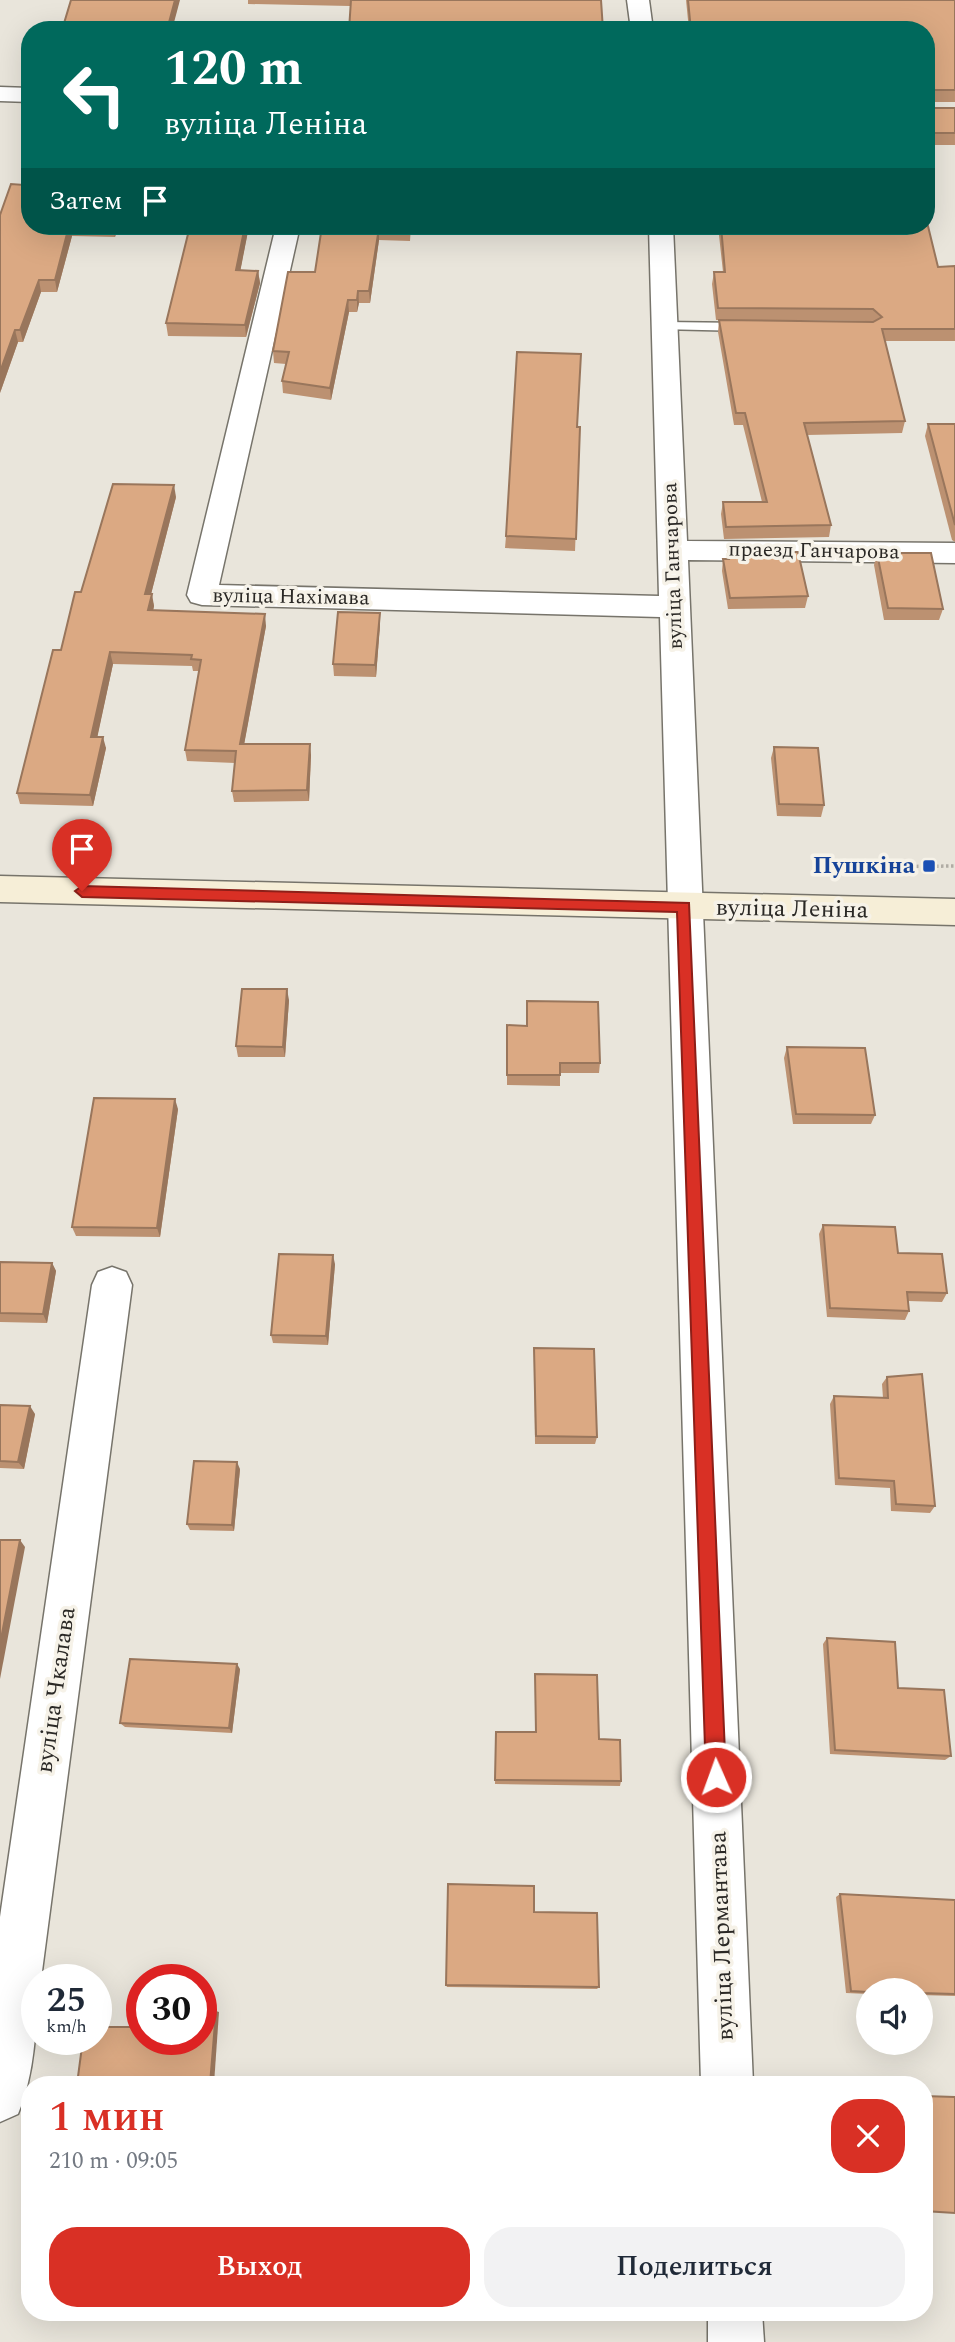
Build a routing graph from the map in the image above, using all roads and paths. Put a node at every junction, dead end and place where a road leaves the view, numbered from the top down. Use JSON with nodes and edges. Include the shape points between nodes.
{"nodes":[{"id":1,"x":638,"y":0,"type":"edge"},
{"id":2,"x":641,"y":21,"type":"edge"},
{"id":3,"x":0,"y":94,"type":"edge"},
{"id":4,"x":21,"y":95,"type":"edge"},
{"id":5,"x":286,"y":235,"type":"edge"},
{"id":6,"x":661,"y":235,"type":"edge"},
{"id":7,"x":663,"y":326,"type":"junction"},
{"id":8,"x":760,"y":327,"type":"edge"},
{"id":9,"x":673,"y":550,"type":"junction"},
{"id":10,"x":955,"y":553,"type":"edge"},
{"id":11,"x":675,"y":607,"type":"junction"},
{"id":12,"x":0,"y":889,"type":"edge"},
{"id":13,"x":684,"y":907,"type":"junction"},
{"id":14,"x":955,"y":912,"type":"edge"},
{"id":15,"x":112,"y":1285,"type":"dead end"},
{"id":16,"x":727,"y":2076,"type":"edge"},
{"id":17,"x":0,"y":2096,"type":"edge"},
{"id":18,"x":735,"y":2321,"type":"edge"},
{"id":19,"x":736,"y":2342,"type":"edge"}],
"edges":[{"from":1,"to":2,"type":"street"},
{"from":3,"to":4,"type":"street"},
{"from":5,"to":11,"type":"street","name":"вуліца Нахімава","via":[[202,595]]},
{"from":6,"to":7,"type":"street","name":"вуліца Ганчарова"},
{"from":7,"to":8,"type":"lane"},
{"from":7,"to":9,"type":"street","name":"вуліца Ганчарова"},
{"from":9,"to":10,"type":"street","name":"праезд Ганчарова"},
{"from":9,"to":11,"type":"street","name":"вуліца Ганчарова"},
{"from":11,"to":13,"type":"street","name":"вуліца Ганчарова"},
{"from":12,"to":13,"type":"main road","name":"вуліца Леніна"},
{"from":13,"to":14,"type":"main road","name":"вуліца Леніна"},
{"from":13,"to":16,"type":"street","name":"вуліца Лермантава"},
{"from":15,"to":17,"type":"street","name":"вуліца Чкалава"},
{"from":18,"to":19,"type":"street"}]}
